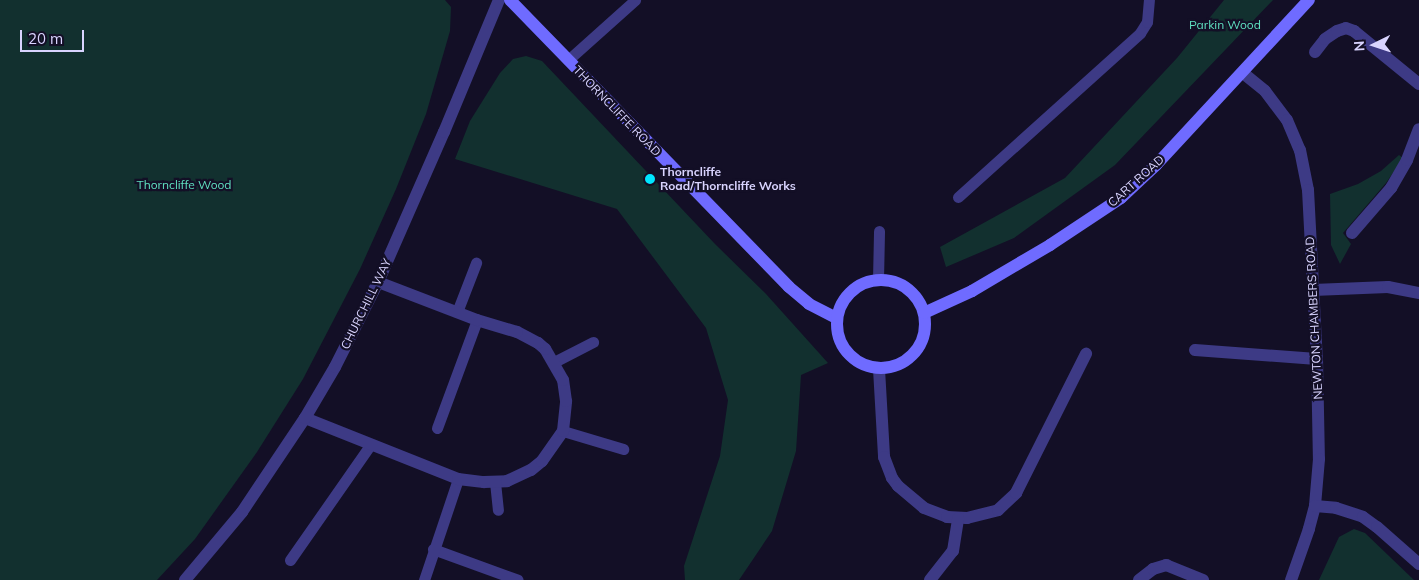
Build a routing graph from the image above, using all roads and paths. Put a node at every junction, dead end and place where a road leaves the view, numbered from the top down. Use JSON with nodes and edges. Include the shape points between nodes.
{"nodes":[{"id":1,"x":499,"y":0,"type":"edge"},
{"id":2,"x":510,"y":0,"type":"edge"},
{"id":3,"x":635,"y":0,"type":"edge"},
{"id":4,"x":1149,"y":0,"type":"edge"},
{"id":5,"x":1309,"y":0,"type":"edge"},
{"id":6,"x":1315,"y":52,"type":"dead end"},
{"id":7,"x":568,"y":60,"type":"junction"},
{"id":8,"x":1244,"y":73,"type":"junction"},
{"id":9,"x":1419,"y":84,"type":"edge"},
{"id":10,"x":1419,"y":129,"type":"edge"},
{"id":11,"x":958,"y":197,"type":"dead end"},
{"id":12,"x":879,"y":231,"type":"dead end"},
{"id":13,"x":1352,"y":233,"type":"dead end"},
{"id":14,"x":476,"y":263,"type":"dead end"},
{"id":15,"x":878,"y":280,"type":"junction"},
{"id":16,"x":378,"y":282,"type":"junction"},
{"id":17,"x":1313,"y":290,"type":"junction"},
{"id":18,"x":1419,"y":293,"type":"edge"},
{"id":19,"x":457,"y":312,"type":"junction"},
{"id":20,"x":924,"y":313,"type":"junction"},
{"id":21,"x":837,"y":318,"type":"junction"},
{"id":22,"x":477,"y":320,"type":"junction"},
{"id":23,"x":593,"y":342,"type":"dead end"},
{"id":24,"x":1195,"y":350,"type":"dead end"},
{"id":25,"x":1086,"y":354,"type":"dead end"},
{"id":26,"x":1317,"y":359,"type":"junction"},
{"id":27,"x":554,"y":362,"type":"junction"},
{"id":28,"x":879,"y":369,"type":"junction"},
{"id":29,"x":306,"y":418,"type":"junction"},
{"id":30,"x":437,"y":428,"type":"dead end"},
{"id":31,"x":563,"y":430,"type":"junction"},
{"id":32,"x":371,"y":444,"type":"junction"},
{"id":33,"x":623,"y":449,"type":"dead end"},
{"id":34,"x":458,"y":479,"type":"junction"},
{"id":35,"x":495,"y":482,"type":"junction"},
{"id":36,"x":1315,"y":506,"type":"junction"},
{"id":37,"x":498,"y":510,"type":"dead end"},
{"id":38,"x":958,"y":518,"type":"junction"},
{"id":39,"x":433,"y":549,"type":"junction"},
{"id":40,"x":290,"y":560,"type":"dead end"},
{"id":41,"x":1419,"y":564,"type":"edge"},
{"id":42,"x":185,"y":580,"type":"edge"},
{"id":43,"x":424,"y":580,"type":"edge"},
{"id":44,"x":518,"y":580,"type":"edge"},
{"id":45,"x":930,"y":580,"type":"edge"},
{"id":46,"x":1139,"y":580,"type":"edge"},
{"id":47,"x":1203,"y":580,"type":"edge"},
{"id":48,"x":1291,"y":580,"type":"edge"}],
"edges":[{"from":1,"to":16,"type":"street","name":"CHURCHILL WAY"},
{"from":2,"to":7,"type":"street","name":"THORNCLIFFE ROAD"},
{"from":3,"to":7,"type":"lane"},
{"from":4,"to":11,"type":"lane","via":[[1147,22],[1140,33]]},
{"from":5,"to":8,"type":"street","name":"CART ROAD"},
{"from":6,"to":9,"type":"street","via":[[1325,40],[1346,28]]},
{"from":7,"to":21,"type":"street","name":"THORNCLIFFE ROAD","via":[[789,287],[809,304]]},
{"from":8,"to":17,"type":"street","name":"NEWTON CHAMBERS ROAD","via":[[1276,104],[1295,135],[1308,190]]},
{"from":8,"to":20,"type":"street","name":"CART ROAD","via":[[1121,198],[972,291]]},
{"from":10,"to":13,"type":"street","via":[[1391,188]]},
{"from":12,"to":15,"type":"lane"},
{"from":14,"to":19,"type":"lane"},
{"from":15,"to":20,"type":"street","via":[[892,281],[907,288],[920,302]]},
{"from":15,"to":21,"type":"street","via":[[851,291],[842,302]]},
{"from":16,"to":19,"type":"street"},
{"from":16,"to":29,"type":"street","name":"CHURCHILL WAY"},
{"from":17,"to":18,"type":"street","via":[[1388,286]]},
{"from":17,"to":26,"type":"street","name":"NEWTON CHAMBERS ROAD"},
{"from":19,"to":22,"type":"street"},
{"from":20,"to":28,"type":"street","via":[[925,332],[910,359],[898,366]]},
{"from":21,"to":28,"type":"street","via":[[837,332],[848,355],[858,363]]},
{"from":22,"to":27,"type":"street","via":[[530,337],[545,349]]},
{"from":22,"to":30,"type":"lane"},
{"from":23,"to":27,"type":"lane"},
{"from":24,"to":26,"type":"street"},
{"from":25,"to":38,"type":"street","via":[[1016,493],[998,510],[979,517]]},
{"from":26,"to":36,"type":"street","name":"NEWTON CHAMBERS ROAD","via":[[1319,459]]},
{"from":27,"to":31,"type":"street","via":[[563,380],[566,400]]},
{"from":28,"to":38,"type":"street","via":[[884,457],[892,478],[924,508]]},
{"from":29,"to":32,"type":"street"},
{"from":29,"to":42,"type":"street","name":"CHURCHILL WAY","via":[[242,512]]},
{"from":31,"to":33,"type":"lane"},
{"from":31,"to":35,"type":"street","via":[[542,461],[531,470],[507,481]]},
{"from":32,"to":34,"type":"street"},
{"from":32,"to":40,"type":"lane"},
{"from":34,"to":35,"type":"street"},
{"from":34,"to":39,"type":"lane"},
{"from":35,"to":37,"type":"lane"},
{"from":36,"to":41,"type":"street","via":[[1336,508],[1363,517]]},
{"from":36,"to":48,"type":"street","name":"NEWTON CHAMBERS ROAD"},
{"from":38,"to":45,"type":"street","via":[[953,551]]},
{"from":39,"to":43,"type":"lane"},
{"from":39,"to":44,"type":"lane"},
{"from":46,"to":47,"type":"street","via":[[1152,569],[1166,565]]}]}
